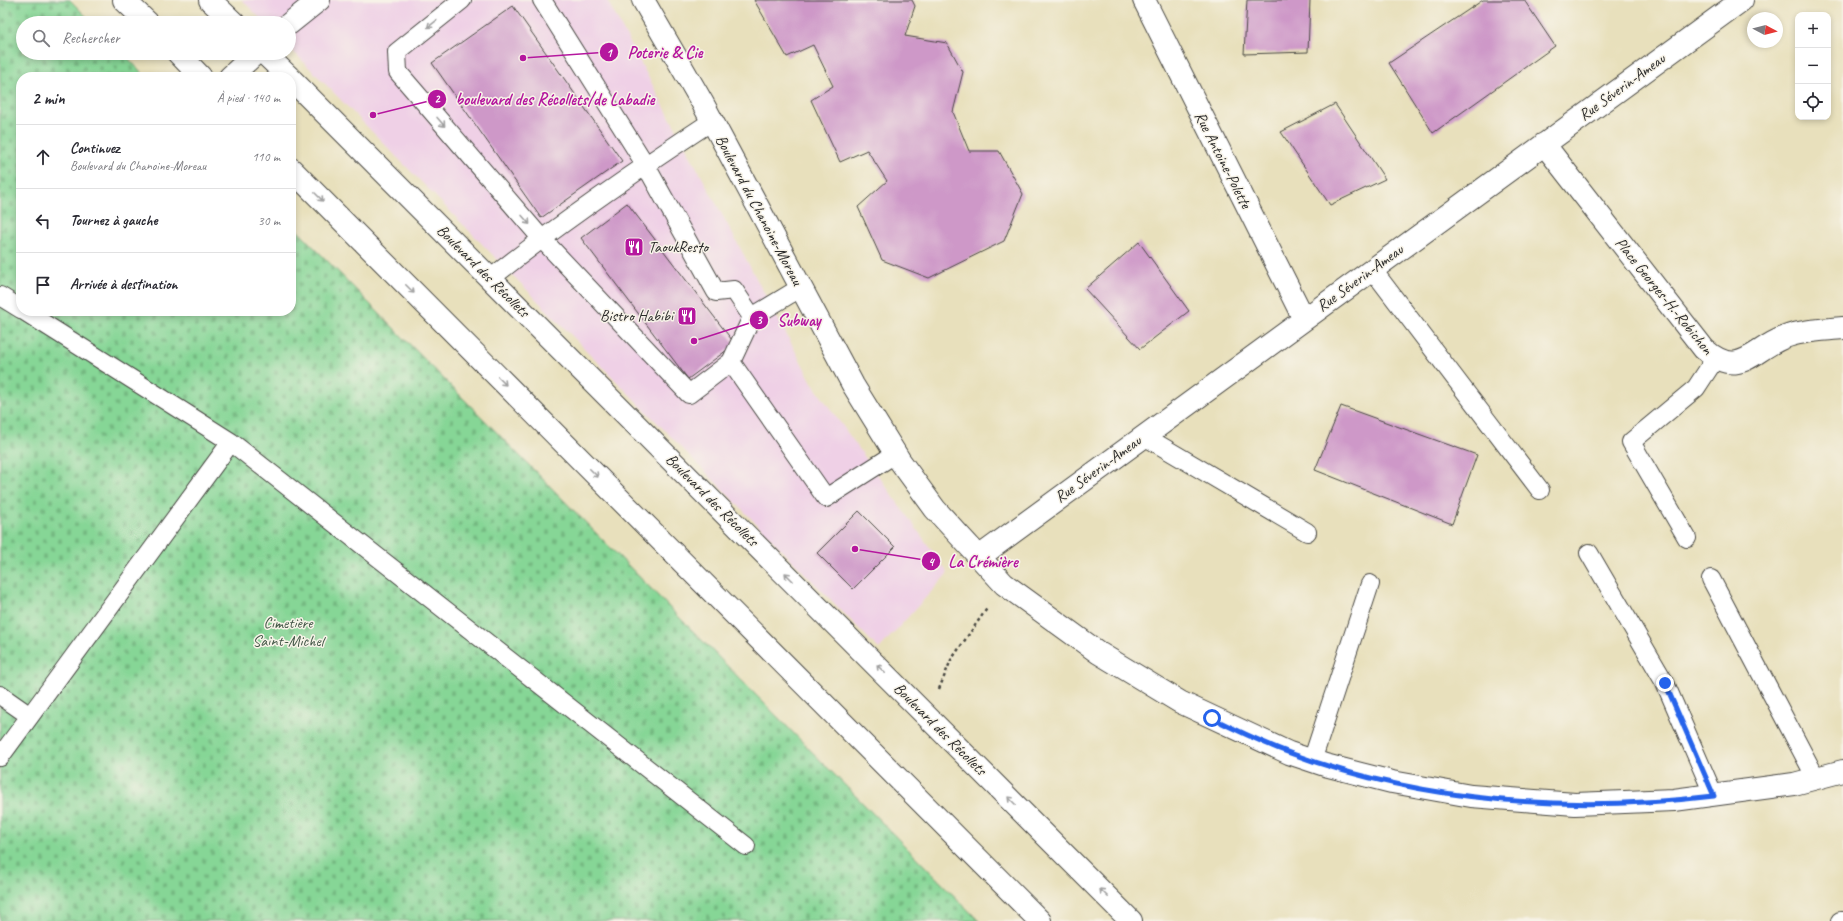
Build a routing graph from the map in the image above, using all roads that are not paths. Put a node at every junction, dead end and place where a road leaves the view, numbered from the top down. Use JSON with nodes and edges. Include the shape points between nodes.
{"nodes":[{"id":1,"x":124,"y":0,"type":"edge"},
{"id":2,"x":210,"y":0,"type":"edge"},
{"id":3,"x":319,"y":0,"type":"edge"},
{"id":4,"x":462,"y":0,"type":"edge"},
{"id":5,"x":542,"y":0,"type":"edge"},
{"id":6,"x":643,"y":0,"type":"edge"},
{"id":7,"x":1144,"y":0,"type":"edge"},
{"id":8,"x":1742,"y":0,"type":"edge"},
{"id":9,"x":141,"y":16,"type":"edge"},
{"id":10,"x":227,"y":16,"type":"edge"},
{"id":11,"x":296,"y":18,"type":"edge"},
{"id":12,"x":185,"y":60,"type":"edge"},
{"id":13,"x":248,"y":60,"type":"edge"},
{"id":14,"x":271,"y":60,"type":"edge"},
{"id":15,"x":196,"y":72,"type":"edge"},
{"id":16,"x":235,"y":72,"type":"edge"},
{"id":17,"x":284,"y":72,"type":"edge"},
{"id":18,"x":296,"y":84,"type":"edge"},
{"id":19,"x":712,"y":121,"type":"junction"},
{"id":20,"x":1544,"y":144,"type":"junction"},
{"id":21,"x":645,"y":164,"type":"junction"},
{"id":22,"x":296,"y":174,"type":"edge"},
{"id":23,"x":541,"y":238,"type":"junction"},
{"id":24,"x":1372,"y":269,"type":"junction"},
{"id":25,"x":490,"y":279,"type":"junction"},
{"id":26,"x":800,"y":288,"type":"junction"},
{"id":27,"x":0,"y":296,"type":"edge"},
{"id":28,"x":16,"y":306,"type":"edge"},
{"id":29,"x":32,"y":316,"type":"edge"},
{"id":30,"x":752,"y":317,"type":"junction"},
{"id":31,"x":1304,"y":319,"type":"junction"},
{"id":32,"x":1843,"y":328,"type":"edge"},
{"id":33,"x":1715,"y":359,"type":"junction"},
{"id":34,"x":731,"y":362,"type":"junction"},
{"id":35,"x":1144,"y":436,"type":"junction"},
{"id":36,"x":231,"y":442,"type":"junction"},
{"id":37,"x":895,"y":454,"type":"junction"},
{"id":38,"x":1540,"y":490,"type":"dead end"},
{"id":39,"x":1307,"y":532,"type":"dead end"},
{"id":40,"x":1687,"y":538,"type":"dead end"},
{"id":41,"x":1588,"y":553,"type":"dead end"},
{"id":42,"x":979,"y":557,"type":"junction"},
{"id":43,"x":1711,"y":580,"type":"dead end"},
{"id":44,"x":1370,"y":584,"type":"dead end"},
{"id":45,"x":0,"y":695,"type":"edge"},
{"id":46,"x":30,"y":716,"type":"junction"},
{"id":47,"x":0,"y":757,"type":"edge"},
{"id":48,"x":1312,"y":761,"type":"junction"},
{"id":49,"x":1843,"y":771,"type":"edge"},
{"id":50,"x":1816,"y":778,"type":"junction"},
{"id":51,"x":1714,"y":796,"type":"junction"},
{"id":52,"x":746,"y":846,"type":"dead end"},
{"id":53,"x":1040,"y":921,"type":"edge"},
{"id":54,"x":1131,"y":921,"type":"edge"},
{"id":55,"x":1840,"y":921,"type":"edge"},
{"id":56,"x":1843,"y":921,"type":"edge"}],
"edges":[{"from":1,"to":9,"type":"street"},
{"from":2,"to":10,"type":"street"},
{"from":3,"to":11,"type":"street"},
{"from":4,"to":23,"type":"lane","one_way":true,"via":[[397,52],[398,72]]},
{"from":5,"to":21,"type":"lane"},
{"from":6,"to":19,"type":"street","name":"Boulevard du Chanoine-Moreau"},
{"from":7,"to":31,"type":"street","name":"Rue Antoine-Polette"},
{"from":8,"to":20,"type":"street","name":"Rue Séverin-Ameau"},
{"from":12,"to":15,"type":"street"},
{"from":13,"to":16,"type":"street"},
{"from":14,"to":17,"type":"street"},
{"from":18,"to":25,"type":"street","name":"Boulevard des Récollets"},
{"from":19,"to":21,"type":"lane"},
{"from":19,"to":26,"type":"street","name":"Boulevard du Chanoine-Moreau"},
{"from":20,"to":24,"type":"street","name":"Rue Séverin-Ameau"},
{"from":20,"to":33,"type":"street","name":"Place Georges-H.-Robichon","via":[[1704,349]]},
{"from":21,"to":23,"type":"lane"},
{"from":21,"to":30,"type":"lane","via":[[716,292],[734,290]]},
{"from":22,"to":53,"type":"street","one_way":true},
{"from":23,"to":25,"type":"lane"},
{"from":23,"to":34,"type":"lane","via":[[689,394]]},
{"from":24,"to":31,"type":"street","name":"Rue Séverin-Ameau"},
{"from":24,"to":38,"type":"lane"},
{"from":54,"to":25,"type":"street","name":"Boulevard des Récollets","one_way":true},
{"from":26,"to":30,"type":"lane"},
{"from":26,"to":37,"type":"street","name":"Boulevard du Chanoine-Moreau","via":[[853,386]]},
{"from":27,"to":28,"type":"lane"},
{"from":29,"to":36,"type":"lane"},
{"from":30,"to":34,"type":"lane"},
{"from":31,"to":35,"type":"street","name":"Rue Séverin-Ameau"},
{"from":32,"to":33,"type":"street","name":"Place Georges-H.-Robichon","via":[[1786,336],[1740,362],[1727,363]]},
{"from":33,"to":40,"type":"lane","via":[[1696,388],[1630,442]]},
{"from":34,"to":37,"type":"lane","via":[[826,498]]},
{"from":35,"to":39,"type":"lane"},
{"from":35,"to":42,"type":"street","name":"Rue Séverin-Ameau"},
{"from":36,"to":46,"type":"lane"},
{"from":36,"to":52,"type":"lane"},
{"from":37,"to":42,"type":"street","name":"Boulevard du Chanoine-Moreau","via":[[935,509]]},
{"from":41,"to":51,"type":"lane","via":[[1665,683]]},
{"from":42,"to":48,"type":"street","name":"Boulevard du Chanoine-Moreau","via":[[1004,584],[1099,653],[1180,702],[1254,739]]},
{"from":43,"to":50,"type":"lane"},
{"from":44,"to":48,"type":"lane"},
{"from":45,"to":46,"type":"lane"},
{"from":46,"to":47,"type":"lane"},
{"from":48,"to":51,"type":"street","name":"Boulevard du Chanoine-Moreau","via":[[1392,782],[1507,800],[1591,804]]},
{"from":49,"to":50,"type":"street","name":"Boulevard du Chanoine-Moreau"},
{"from":50,"to":51,"type":"street","name":"Boulevard du Chanoine-Moreau","via":[[1794,784]]},
{"from":55,"to":56,"type":"lane"}]}
